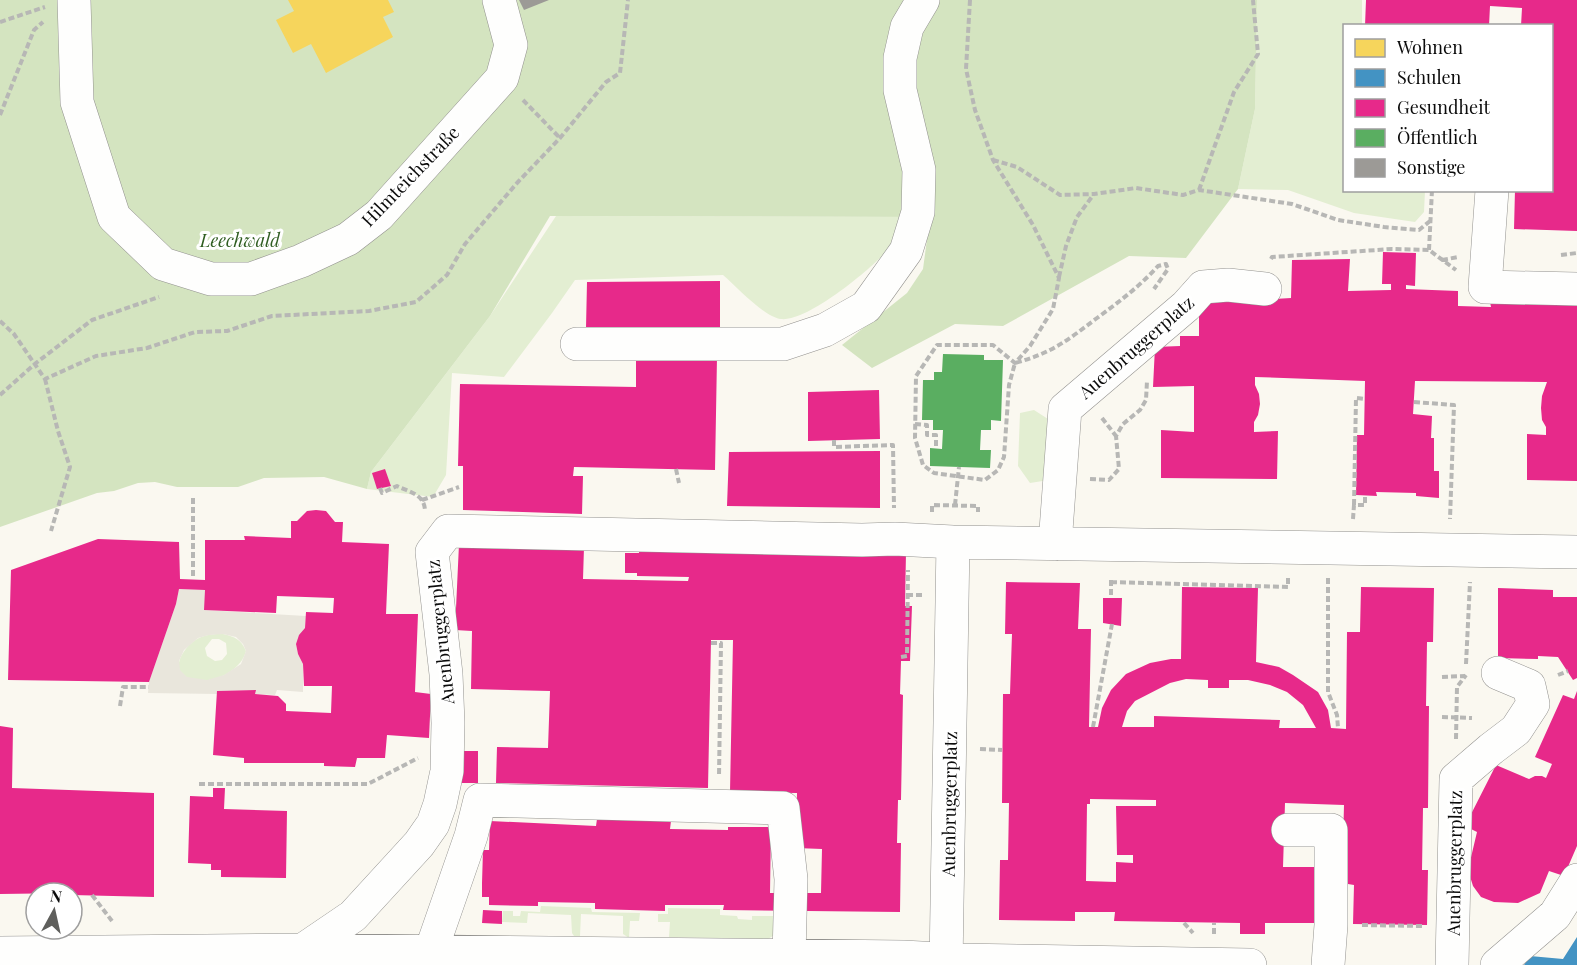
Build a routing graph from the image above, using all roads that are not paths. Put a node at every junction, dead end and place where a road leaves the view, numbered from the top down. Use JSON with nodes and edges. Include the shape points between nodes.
{"nodes":[{"id":1,"x":499,"y":0,"type":"edge"},
{"id":2,"x":922,"y":0,"type":"edge"},
{"id":3,"x":60,"y":6,"type":"edge"},
{"id":4,"x":1492,"y":192,"type":"edge"},
{"id":5,"x":1265,"y":289,"type":"road end"},
{"id":6,"x":1577,"y":289,"type":"edge"},
{"id":7,"x":577,"y":344,"type":"dead end"},
{"id":8,"x":953,"y":542,"type":"junction"},
{"id":9,"x":1055,"y":544,"type":"junction"},
{"id":10,"x":1577,"y":552,"type":"edge"},
{"id":11,"x":1498,"y":673,"type":"dead end"},
{"id":12,"x":1288,"y":830,"type":"dead end"},
{"id":13,"x":1577,"y":880,"type":"edge"},
{"id":14,"x":303,"y":950,"type":"junction"},
{"id":15,"x":431,"y":951,"type":"junction"},
{"id":16,"x":0,"y":953,"type":"edge"},
{"id":17,"x":789,"y":956,"type":"junction"},
{"id":18,"x":394,"y":958,"type":"edge"},
{"id":19,"x":946,"y":962,"type":"edge"},
{"id":20,"x":1250,"y":965,"type":"edge"},
{"id":21,"x":1328,"y":965,"type":"edge"},
{"id":22,"x":1452,"y":965,"type":"edge"},
{"id":23,"x":1497,"y":965,"type":"edge"}],
"edges":[{"from":1,"to":3,"type":"street","name":"Hilmteichstraße","via":[[511,45],[502,78],[379,215],[348,238],[251,279],[211,279],[163,264],[114,217],[77,102]]},
{"from":2,"to":7,"type":"street","via":[[907,27],[900,58],[900,90],[919,170],[918,212],[906,250],[866,307],[825,330],[783,344]]},
{"from":4,"to":6,"type":"street","via":[[1485,287]]},
{"from":5,"to":9,"type":"street","name":"Auenbruggerplatz","via":[[1203,287],[1065,409]]},
{"from":8,"to":9,"type":"street"},
{"from":8,"to":14,"type":"street","name":"Auenbruggerplatz","via":[[902,550],[862,540],[436,522],[432,552],[448,723],[447,771],[433,825],[353,916]]},
{"from":8,"to":19,"type":"street","name":"Auenbruggerplatz"},
{"from":9,"to":10,"type":"street"},
{"from":11,"to":22,"type":"street","name":"Auenbruggerplatz","via":[[1529,686],[1533,704],[1516,730],[1456,779]]},
{"from":12,"to":21,"type":"street","via":[[1331,830]]},
{"from":13,"to":23,"type":"street","via":[[1555,915]]},
{"from":14,"to":16,"type":"street"},
{"from":14,"to":18,"type":"street"},
{"from":15,"to":17,"type":"street"},
{"from":15,"to":17,"type":"street","via":[[480,837],[480,800],[783,808],[791,879]]},
{"from":15,"to":18,"type":"street"},
{"from":17,"to":19,"type":"street"},
{"from":19,"to":20,"type":"street"}]}
